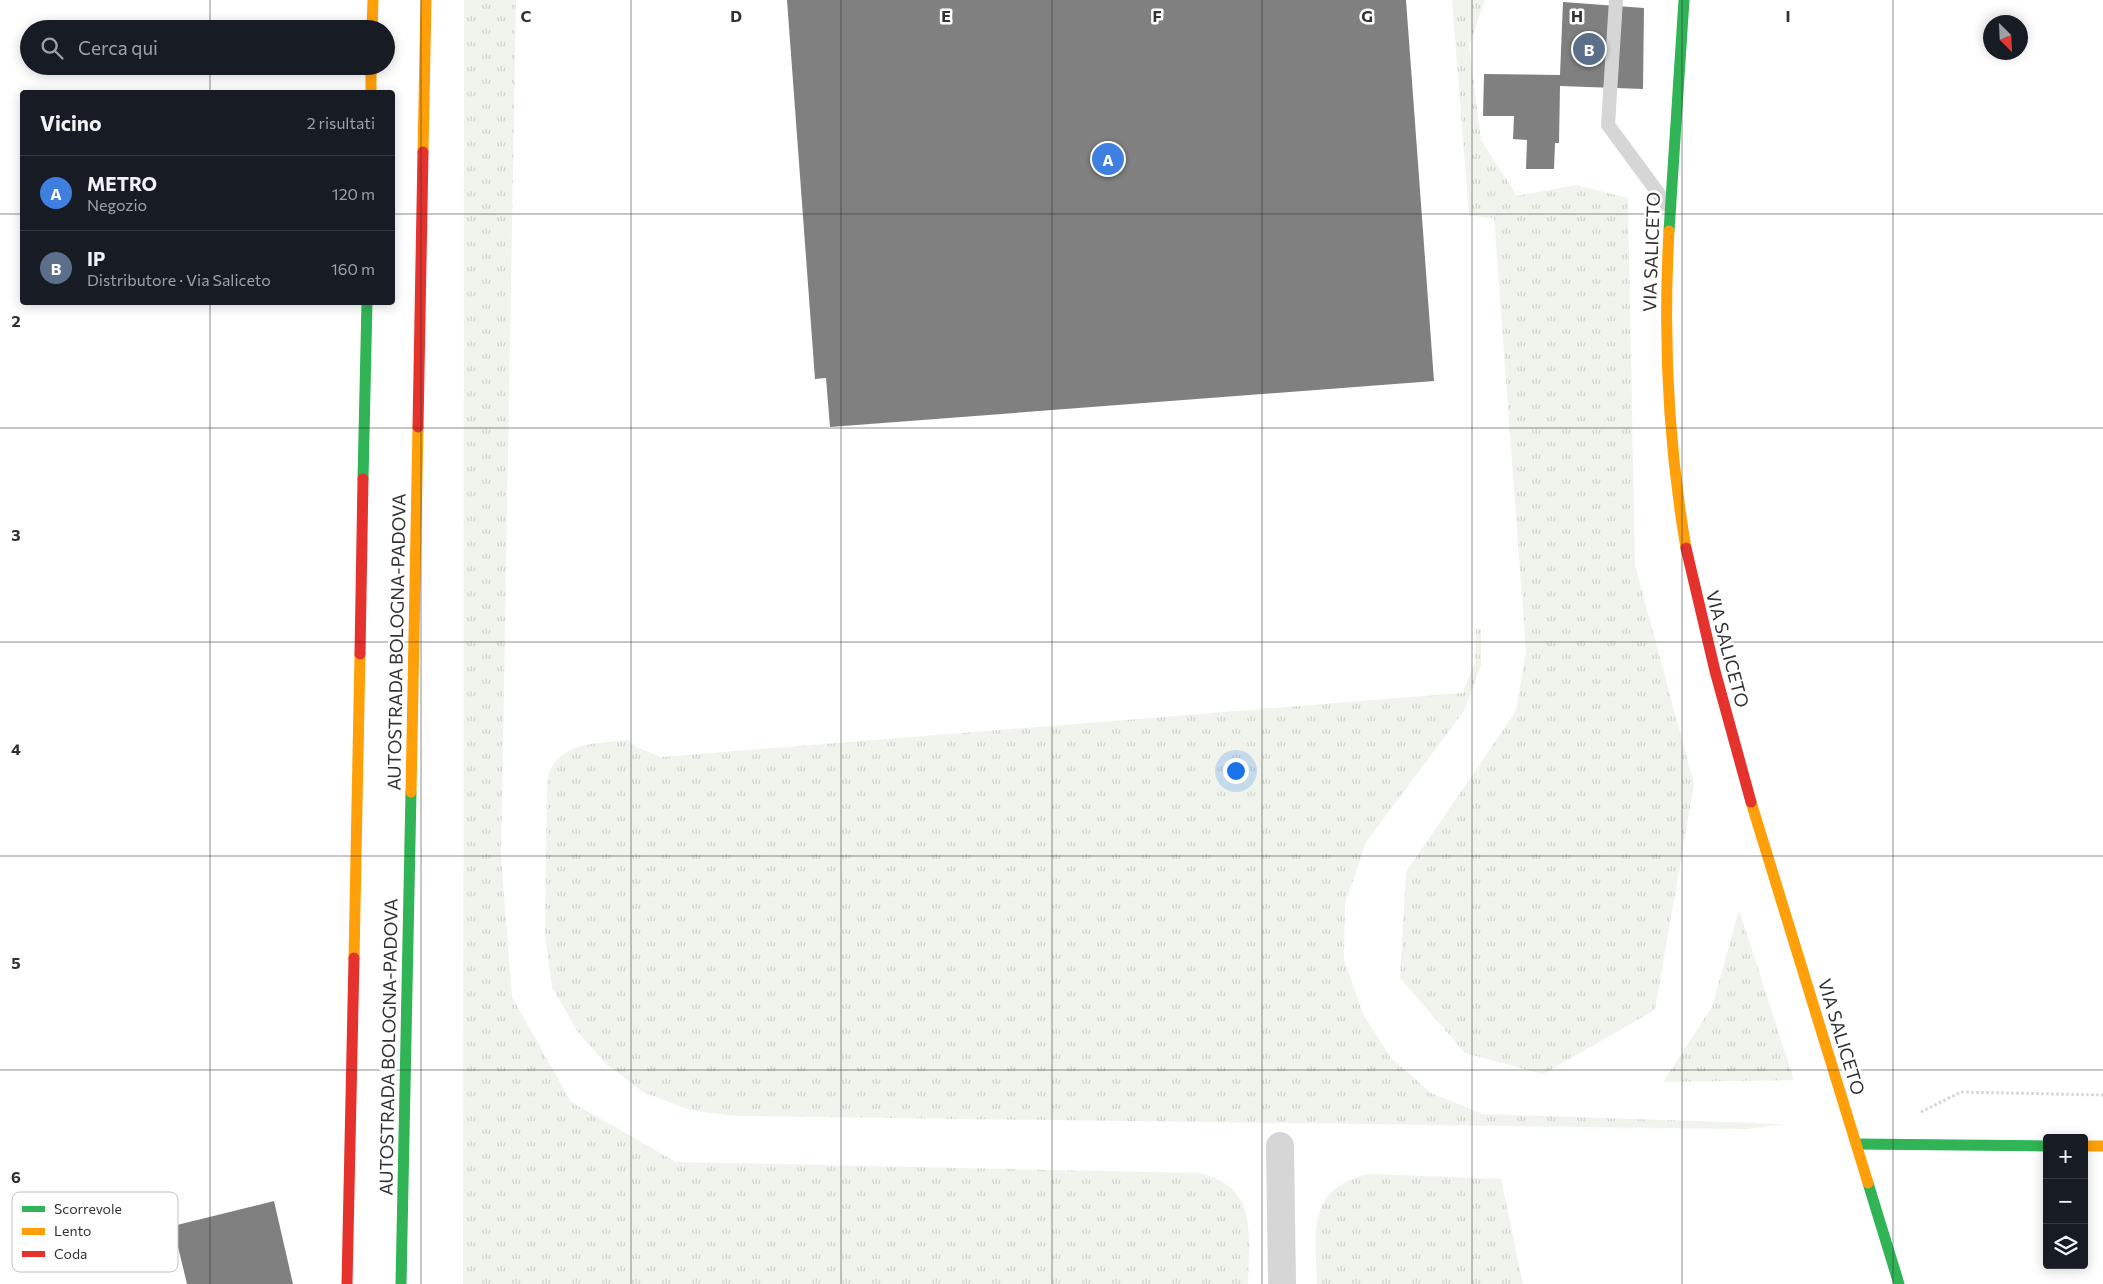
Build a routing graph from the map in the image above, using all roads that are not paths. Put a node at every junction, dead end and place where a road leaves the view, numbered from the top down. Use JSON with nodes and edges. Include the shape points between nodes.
{"nodes":[{"id":1,"x":372,"y":0,"type":"edge"},
{"id":2,"x":426,"y":0,"type":"edge"},
{"id":3,"x":1616,"y":0,"type":"edge"},
{"id":4,"x":1684,"y":0,"type":"edge"},
{"id":5,"x":372,"y":20,"type":"edge"},
{"id":6,"x":371,"y":75,"type":"edge"},
{"id":7,"x":371,"y":90,"type":"edge"},
{"id":8,"x":1671,"y":210,"type":"junction"},
{"id":9,"x":367,"y":305,"type":"edge"},
{"id":10,"x":1857,"y":1144,"type":"junction"},
{"id":11,"x":1280,"y":1146,"type":"dead end"},
{"id":12,"x":2043,"y":1146,"type":"edge"},
{"id":13,"x":2088,"y":1146,"type":"edge"},
{"id":14,"x":2103,"y":1146,"type":"edge"},
{"id":15,"x":348,"y":1284,"type":"edge"},
{"id":16,"x":401,"y":1284,"type":"edge"},
{"id":17,"x":1282,"y":1284,"type":"edge"},
{"id":18,"x":1899,"y":1284,"type":"edge"}],
"edges":[{"from":1,"to":5,"type":"main road"},
{"from":2,"to":16,"type":"main road","name":"AUTOSTRADA BOLOGNA-PADOVA"},
{"from":3,"to":8,"type":"lane","via":[[1608,125]]},
{"from":4,"to":8,"type":"main road","name":"VIA SALICETO"},
{"from":6,"to":7,"type":"main road"},
{"from":8,"to":10,"type":"main road","name":"VIA SALICETO","via":[[1666,273],[1668,401],[1683,538],[1694,593],[1768,861]]},
{"from":9,"to":15,"type":"main road","name":"AUTOSTRADA BOLOGNA-PADOVA"},
{"from":10,"to":12,"type":"main road"},
{"from":10,"to":18,"type":"main road","name":"VIA SALICETO"},
{"from":11,"to":17,"type":"street"},
{"from":13,"to":14,"type":"main road"}]}
